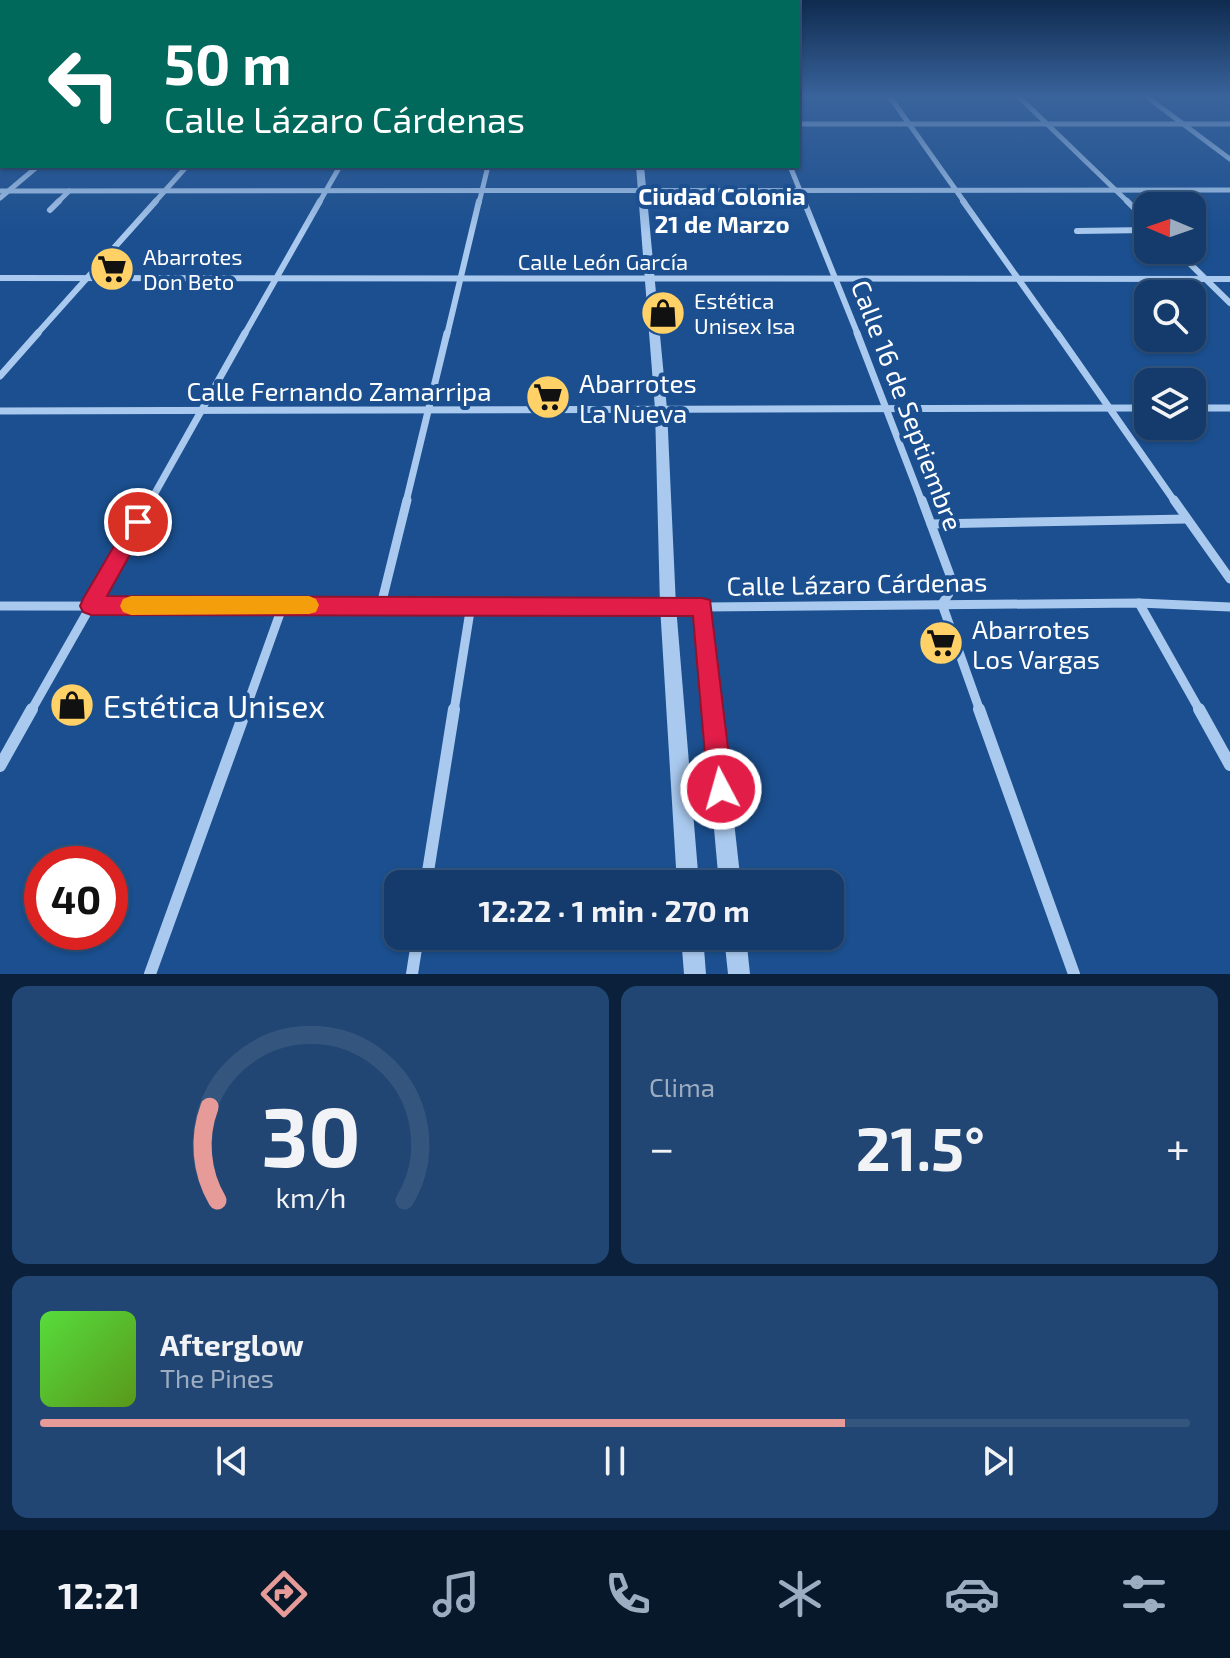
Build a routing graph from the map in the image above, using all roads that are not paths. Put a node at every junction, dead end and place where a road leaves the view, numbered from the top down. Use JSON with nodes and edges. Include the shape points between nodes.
{"nodes":[{"id":1,"x":922,"y":142,"type":"edge"},
{"id":2,"x":1066,"y":142,"type":"edge"},
{"id":3,"x":1208,"y":142,"type":"edge"},
{"id":4,"x":1230,"y":159,"type":"edge"},
{"id":5,"x":36,"y":168,"type":"edge"},
{"id":6,"x":185,"y":168,"type":"edge"},
{"id":7,"x":339,"y":168,"type":"edge"},
{"id":8,"x":488,"y":168,"type":"edge"},
{"id":9,"x":640,"y":168,"type":"edge"},
{"id":10,"x":791,"y":168,"type":"edge"},
{"id":11,"x":326,"y":190,"type":"junction"},
{"id":12,"x":482,"y":190,"type":"junction"},
{"id":13,"x":642,"y":190,"type":"junction"},
{"id":14,"x":800,"y":190,"type":"junction"},
{"id":15,"x":955,"y":190,"type":"junction"},
{"id":16,"x":1230,"y":190,"type":"edge"},
{"id":17,"x":0,"y":191,"type":"edge"},
{"id":18,"x":8,"y":191,"type":"junction"},
{"id":19,"x":70,"y":191,"type":"junction"},
{"id":20,"x":165,"y":191,"type":"junction"},
{"id":21,"x":1117,"y":191,"type":"junction"},
{"id":22,"x":0,"y":198,"type":"edge"},
{"id":23,"x":1134,"y":208,"type":"edge"},
{"id":24,"x":50,"y":210,"type":"dead end"},
{"id":25,"x":1134,"y":230,"type":"edge"},
{"id":26,"x":1077,"y":231,"type":"dead end"},
{"id":27,"x":1190,"y":264,"type":"edge"},
{"id":28,"x":0,"y":278,"type":"edge"},
{"id":29,"x":88,"y":278,"type":"junction"},
{"id":30,"x":276,"y":278,"type":"junction"},
{"id":31,"x":461,"y":278,"type":"junction"},
{"id":32,"x":650,"y":279,"type":"junction"},
{"id":33,"x":835,"y":279,"type":"junction"},
{"id":34,"x":1018,"y":279,"type":"junction"},
{"id":35,"x":1205,"y":279,"type":"junction"},
{"id":36,"x":1230,"y":279,"type":"edge"},
{"id":37,"x":1230,"y":303,"type":"edge"},
{"id":38,"x":0,"y":376,"type":"edge"},
{"id":39,"x":1109,"y":408,"type":"junction"},
{"id":40,"x":1134,"y":408,"type":"edge"},
{"id":41,"x":1206,"y":408,"type":"edge"},
{"id":42,"x":1230,"y":408,"type":"edge"},
{"id":43,"x":661,"y":409,"type":"junction"},
{"id":44,"x":888,"y":409,"type":"junction"},
{"id":45,"x":428,"y":410,"type":"junction"},
{"id":46,"x":0,"y":411,"type":"edge"},
{"id":47,"x":201,"y":411,"type":"junction"},
{"id":48,"x":1187,"y":519,"type":"junction"},
{"id":49,"x":931,"y":524,"type":"junction"},
{"id":50,"x":1230,"y":579,"type":"edge"},
{"id":51,"x":1139,"y":603,"type":"junction"},
{"id":52,"x":942,"y":604,"type":"junction"},
{"id":53,"x":283,"y":605,"type":"junction"},
{"id":54,"x":381,"y":605,"type":"junction"},
{"id":55,"x":471,"y":605,"type":"junction"},
{"id":56,"x":0,"y":606,"type":"edge"},
{"id":57,"x":91,"y":606,"type":"junction"},
{"id":58,"x":668,"y":606,"type":"junction"},
{"id":59,"x":702,"y":607,"type":"junction"},
{"id":60,"x":1230,"y":607,"type":"edge"},
{"id":61,"x":1230,"y":765,"type":"edge"},
{"id":62,"x":0,"y":766,"type":"edge"},
{"id":63,"x":428,"y":870,"type":"edge"},
{"id":64,"x":687,"y":870,"type":"edge"},
{"id":65,"x":729,"y":870,"type":"edge"},
{"id":66,"x":416,"y":950,"type":"edge"},
{"id":67,"x":693,"y":950,"type":"edge"},
{"id":68,"x":736,"y":950,"type":"edge"},
{"id":69,"x":150,"y":974,"type":"edge"},
{"id":70,"x":412,"y":974,"type":"edge"},
{"id":71,"x":695,"y":974,"type":"edge"},
{"id":72,"x":739,"y":974,"type":"edge"},
{"id":73,"x":1074,"y":974,"type":"edge"}],
"edges":[{"from":1,"to":15,"type":"street"},
{"from":2,"to":21,"type":"street"},
{"from":3,"to":4,"type":"street"},
{"from":5,"to":18,"type":"street"},
{"from":6,"to":20,"type":"street"},
{"from":7,"to":11,"type":"street"},
{"from":8,"to":12,"type":"street"},
{"from":9,"to":13,"type":"street"},
{"from":10,"to":14,"type":"street","name":"Calle 16 de Septiembre"},
{"from":11,"to":12,"type":"street"},
{"from":11,"to":20,"type":"street"},
{"from":11,"to":30,"type":"street"},
{"from":12,"to":13,"type":"street"},
{"from":12,"to":31,"type":"street"},
{"from":13,"to":14,"type":"street"},
{"from":13,"to":32,"type":"street"},
{"from":14,"to":15,"type":"street"},
{"from":14,"to":33,"type":"street","name":"Calle 16 de Septiembre"},
{"from":15,"to":21,"type":"street"},
{"from":15,"to":34,"type":"street"},
{"from":16,"to":21,"type":"street"},
{"from":17,"to":18,"type":"street"},
{"from":18,"to":19,"type":"street"},
{"from":18,"to":22,"type":"street"},
{"from":19,"to":20,"type":"street"},
{"from":19,"to":24,"type":"street"},
{"from":20,"to":29,"type":"street"},
{"from":21,"to":23,"type":"street"},
{"from":25,"to":26,"type":"street"},
{"from":27,"to":35,"type":"street"},
{"from":28,"to":29,"type":"street","name":"Calle León García"},
{"from":29,"to":30,"type":"street","name":"Calle León García"},
{"from":29,"to":38,"type":"street"},
{"from":30,"to":31,"type":"street","name":"Calle León García"},
{"from":30,"to":47,"type":"street"},
{"from":31,"to":32,"type":"street","name":"Calle León García"},
{"from":31,"to":45,"type":"street"},
{"from":32,"to":33,"type":"street","name":"Calle León García"},
{"from":32,"to":43,"type":"street"},
{"from":33,"to":34,"type":"street","name":"Calle León García"},
{"from":33,"to":44,"type":"street","name":"Calle 16 de Septiembre"},
{"from":34,"to":35,"type":"street","name":"Calle León García"},
{"from":34,"to":39,"type":"street"},
{"from":35,"to":36,"type":"street","name":"Calle León García"},
{"from":35,"to":37,"type":"street"},
{"from":39,"to":40,"type":"street","name":"Calle Fernando Zamarripa"},
{"from":39,"to":44,"type":"street","name":"Calle Fernando Zamarripa"},
{"from":39,"to":48,"type":"street"},
{"from":41,"to":42,"type":"street"},
{"from":43,"to":44,"type":"street","name":"Calle Fernando Zamarripa"},
{"from":43,"to":45,"type":"street","name":"Calle Fernando Zamarripa"},
{"from":43,"to":58,"type":"street"},
{"from":44,"to":49,"type":"street","name":"Calle 16 de Septiembre"},
{"from":45,"to":47,"type":"street","name":"Calle Fernando Zamarripa"},
{"from":45,"to":54,"type":"street"},
{"from":46,"to":47,"type":"street","name":"Calle Fernando Zamarripa"},
{"from":47,"to":57,"type":"street"},
{"from":48,"to":49,"type":"street"},
{"from":48,"to":50,"type":"street"},
{"from":49,"to":52,"type":"street","name":"Calle 16 de Septiembre","via":[[954,586]]},
{"from":51,"to":52,"type":"street","name":"Calle Lázaro Cárdenas"},
{"from":51,"to":60,"type":"street","name":"Calle Lázaro Cárdenas"},
{"from":51,"to":61,"type":"street"},
{"from":52,"to":59,"type":"street","name":"Calle Lázaro Cárdenas"},
{"from":52,"to":73,"type":"street","name":"Calle 16 de Septiembre"},
{"from":53,"to":54,"type":"street","name":"Calle Lázaro Cárdenas"},
{"from":53,"to":57,"type":"street","name":"Calle Lázaro Cárdenas"},
{"from":53,"to":69,"type":"street"},
{"from":54,"to":55,"type":"street","name":"Calle Lázaro Cárdenas"},
{"from":55,"to":58,"type":"street","name":"Calle Lázaro Cárdenas"},
{"from":55,"to":63,"type":"street"},
{"from":56,"to":57,"type":"street","name":"Calle Lázaro Cárdenas"},
{"from":57,"to":62,"type":"street"},
{"from":58,"to":59,"type":"street","name":"Calle Lázaro Cárdenas"},
{"from":58,"to":64,"type":"street"},
{"from":59,"to":65,"type":"street"},
{"from":66,"to":70,"type":"street"},
{"from":67,"to":71,"type":"street"},
{"from":68,"to":72,"type":"street"}]}
